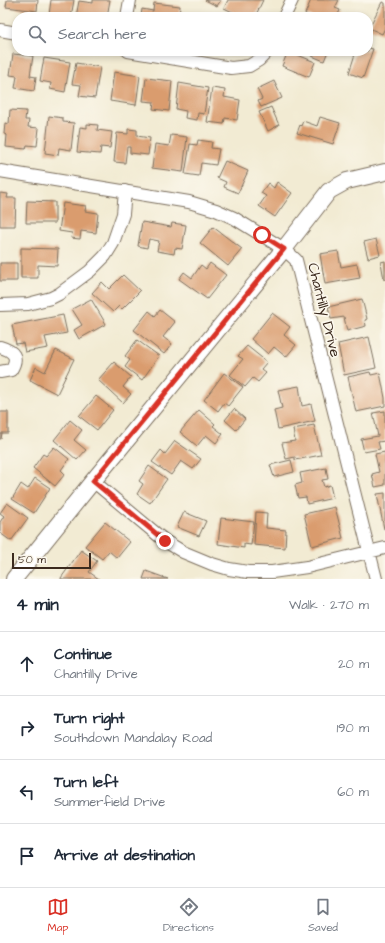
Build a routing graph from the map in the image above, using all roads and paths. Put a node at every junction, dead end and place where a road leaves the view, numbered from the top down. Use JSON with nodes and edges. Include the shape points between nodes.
{"nodes":[{"id":1,"x":130,"y":0,"type":"edge"},
{"id":2,"x":292,"y":0,"type":"edge"},
{"id":3,"x":128,"y":12,"type":"edge"},
{"id":4,"x":286,"y":12,"type":"edge"},
{"id":5,"x":0,"y":30,"type":"edge"},
{"id":6,"x":12,"y":32,"type":"edge"},
{"id":7,"x":158,"y":56,"type":"edge"},
{"id":8,"x":263,"y":56,"type":"edge"},
{"id":9,"x":0,"y":171,"type":"edge"},
{"id":10,"x":385,"y":172,"type":"edge"},
{"id":11,"x":125,"y":191,"type":"junction"},
{"id":12,"x":284,"y":249,"type":"junction"},
{"id":13,"x":0,"y":306,"type":"edge"},
{"id":14,"x":0,"y":347,"type":"edge"},
{"id":15,"x":0,"y":372,"type":"edge"},
{"id":16,"x":93,"y":481,"type":"junction"},
{"id":17,"x":385,"y":548,"type":"edge"},
{"id":18,"x":369,"y":552,"type":"junction"},
{"id":19,"x":14,"y":579,"type":"edge"},
{"id":20,"x":376,"y":579,"type":"edge"}],
"edges":[{"from":1,"to":3,"type":"street"},
{"from":2,"to":4,"type":"street"},
{"from":5,"to":6,"type":"street"},
{"from":7,"to":8,"type":"street","via":[[231,68],[249,66]]},
{"from":9,"to":11,"type":"street","name":"Chantilly Drive"},
{"from":10,"to":12,"type":"street","via":[[347,180],[329,191]]},
{"from":11,"to":12,"type":"street","name":"Chantilly Drive","via":[[189,202],[216,210],[234,218]]},
{"from":11,"to":13,"type":"street","via":[[122,214],[113,243],[105,256],[90,271],[51,298],[28,304]]},
{"from":12,"to":16,"type":"street"},
{"from":12,"to":18,"type":"street","name":"Chantilly Drive","via":[[296,260]]},
{"from":14,"to":15,"type":"street","via":[[12,352],[15,364],[11,370]]},
{"from":16,"to":18,"type":"street","via":[[165,541],[186,554],[229,569],[272,572],[307,567]]},
{"from":16,"to":19,"type":"street"},
{"from":17,"to":18,"type":"street"},
{"from":18,"to":20,"type":"street","name":"Chantilly Drive"}]}
